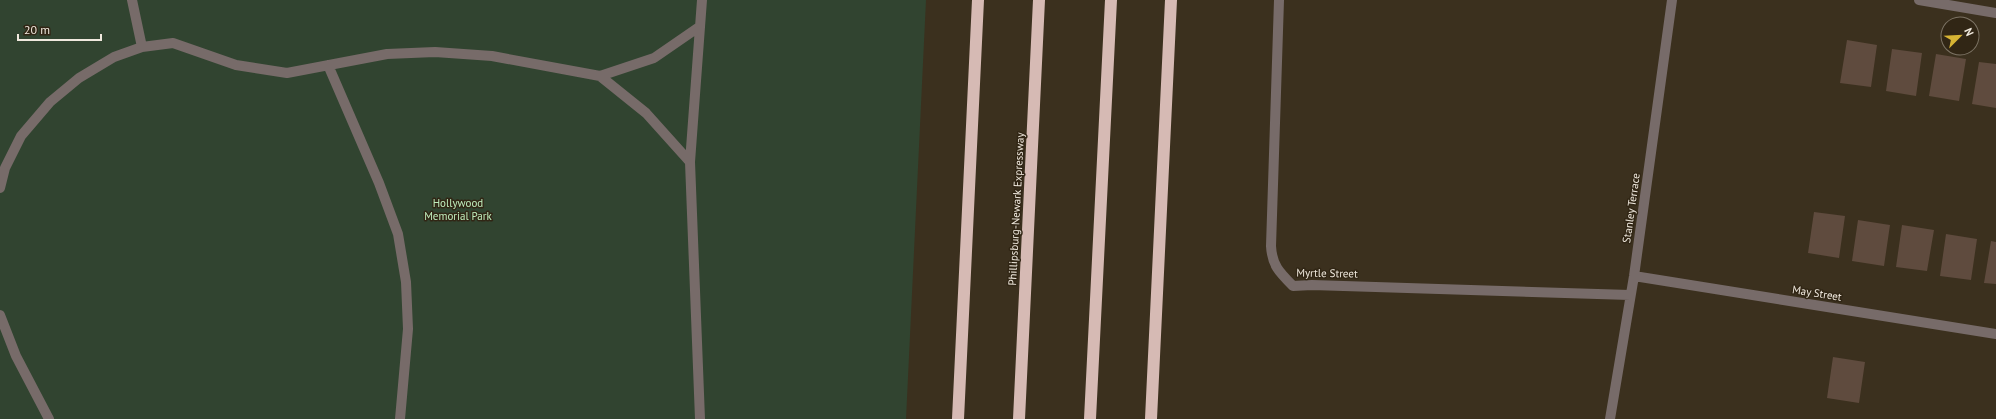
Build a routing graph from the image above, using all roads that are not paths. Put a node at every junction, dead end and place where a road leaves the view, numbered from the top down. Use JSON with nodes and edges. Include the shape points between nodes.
{"nodes":[{"id":1,"x":132,"y":0,"type":"edge"},
{"id":2,"x":702,"y":0,"type":"edge"},
{"id":3,"x":978,"y":0,"type":"edge"},
{"id":4,"x":1039,"y":0,"type":"edge"},
{"id":5,"x":1111,"y":0,"type":"edge"},
{"id":6,"x":1171,"y":0,"type":"edge"},
{"id":7,"x":1279,"y":0,"type":"edge"},
{"id":8,"x":1672,"y":0,"type":"edge"},
{"id":9,"x":1919,"y":0,"type":"edge"},
{"id":10,"x":1996,"y":13,"type":"edge"},
{"id":11,"x":699,"y":28,"type":"junction"},
{"id":12,"x":142,"y":47,"type":"junction"},
{"id":13,"x":328,"y":65,"type":"junction"},
{"id":14,"x":600,"y":76,"type":"junction"},
{"id":15,"x":690,"y":162,"type":"junction"},
{"id":16,"x":0,"y":188,"type":"edge"},
{"id":17,"x":1634,"y":276,"type":"junction"},
{"id":18,"x":1630,"y":295,"type":"junction"},
{"id":19,"x":0,"y":315,"type":"edge"},
{"id":20,"x":1996,"y":334,"type":"edge"},
{"id":21,"x":49,"y":419,"type":"edge"},
{"id":22,"x":400,"y":419,"type":"edge"},
{"id":23,"x":700,"y":419,"type":"edge"},
{"id":24,"x":958,"y":419,"type":"edge"},
{"id":25,"x":1018,"y":419,"type":"edge"},
{"id":26,"x":1090,"y":419,"type":"edge"},
{"id":27,"x":1151,"y":419,"type":"edge"},
{"id":28,"x":1610,"y":419,"type":"edge"}],
"edges":[{"from":1,"to":12,"type":"street"},
{"from":2,"to":11,"type":"street"},
{"from":3,"to":24,"type":"highway"},
{"from":4,"to":25,"type":"highway","name":"Phillipsburg-Newark Expressway"},
{"from":5,"to":26,"type":"highway"},
{"from":6,"to":27,"type":"highway"},
{"from":7,"to":18,"type":"street","name":"Myrtle Street","via":[[1271,246],[1272,258],[1279,272],[1293,286]]},
{"from":8,"to":17,"type":"street","name":"Stanley Terrace"},
{"from":9,"to":10,"type":"street"},
{"from":11,"to":14,"type":"street","via":[[654,58]]},
{"from":11,"to":15,"type":"street"},
{"from":12,"to":13,"type":"street","via":[[173,43],[236,65],[287,73]]},
{"from":12,"to":16,"type":"street","via":[[114,57],[78,78],[50,102],[21,136],[5,168]]},
{"from":13,"to":14,"type":"street","via":[[387,54],[435,52],[492,56]]},
{"from":13,"to":22,"type":"street","via":[[398,234],[406,282],[408,329]]},
{"from":14,"to":15,"type":"street","via":[[646,113]]},
{"from":15,"to":23,"type":"street"},
{"from":17,"to":18,"type":"street","name":"Stanley Terrace"},
{"from":17,"to":20,"type":"street","name":"May Street"},
{"from":18,"to":28,"type":"street","name":"Stanley Terrace"},
{"from":19,"to":21,"type":"street","via":[[16,356]]}]}
